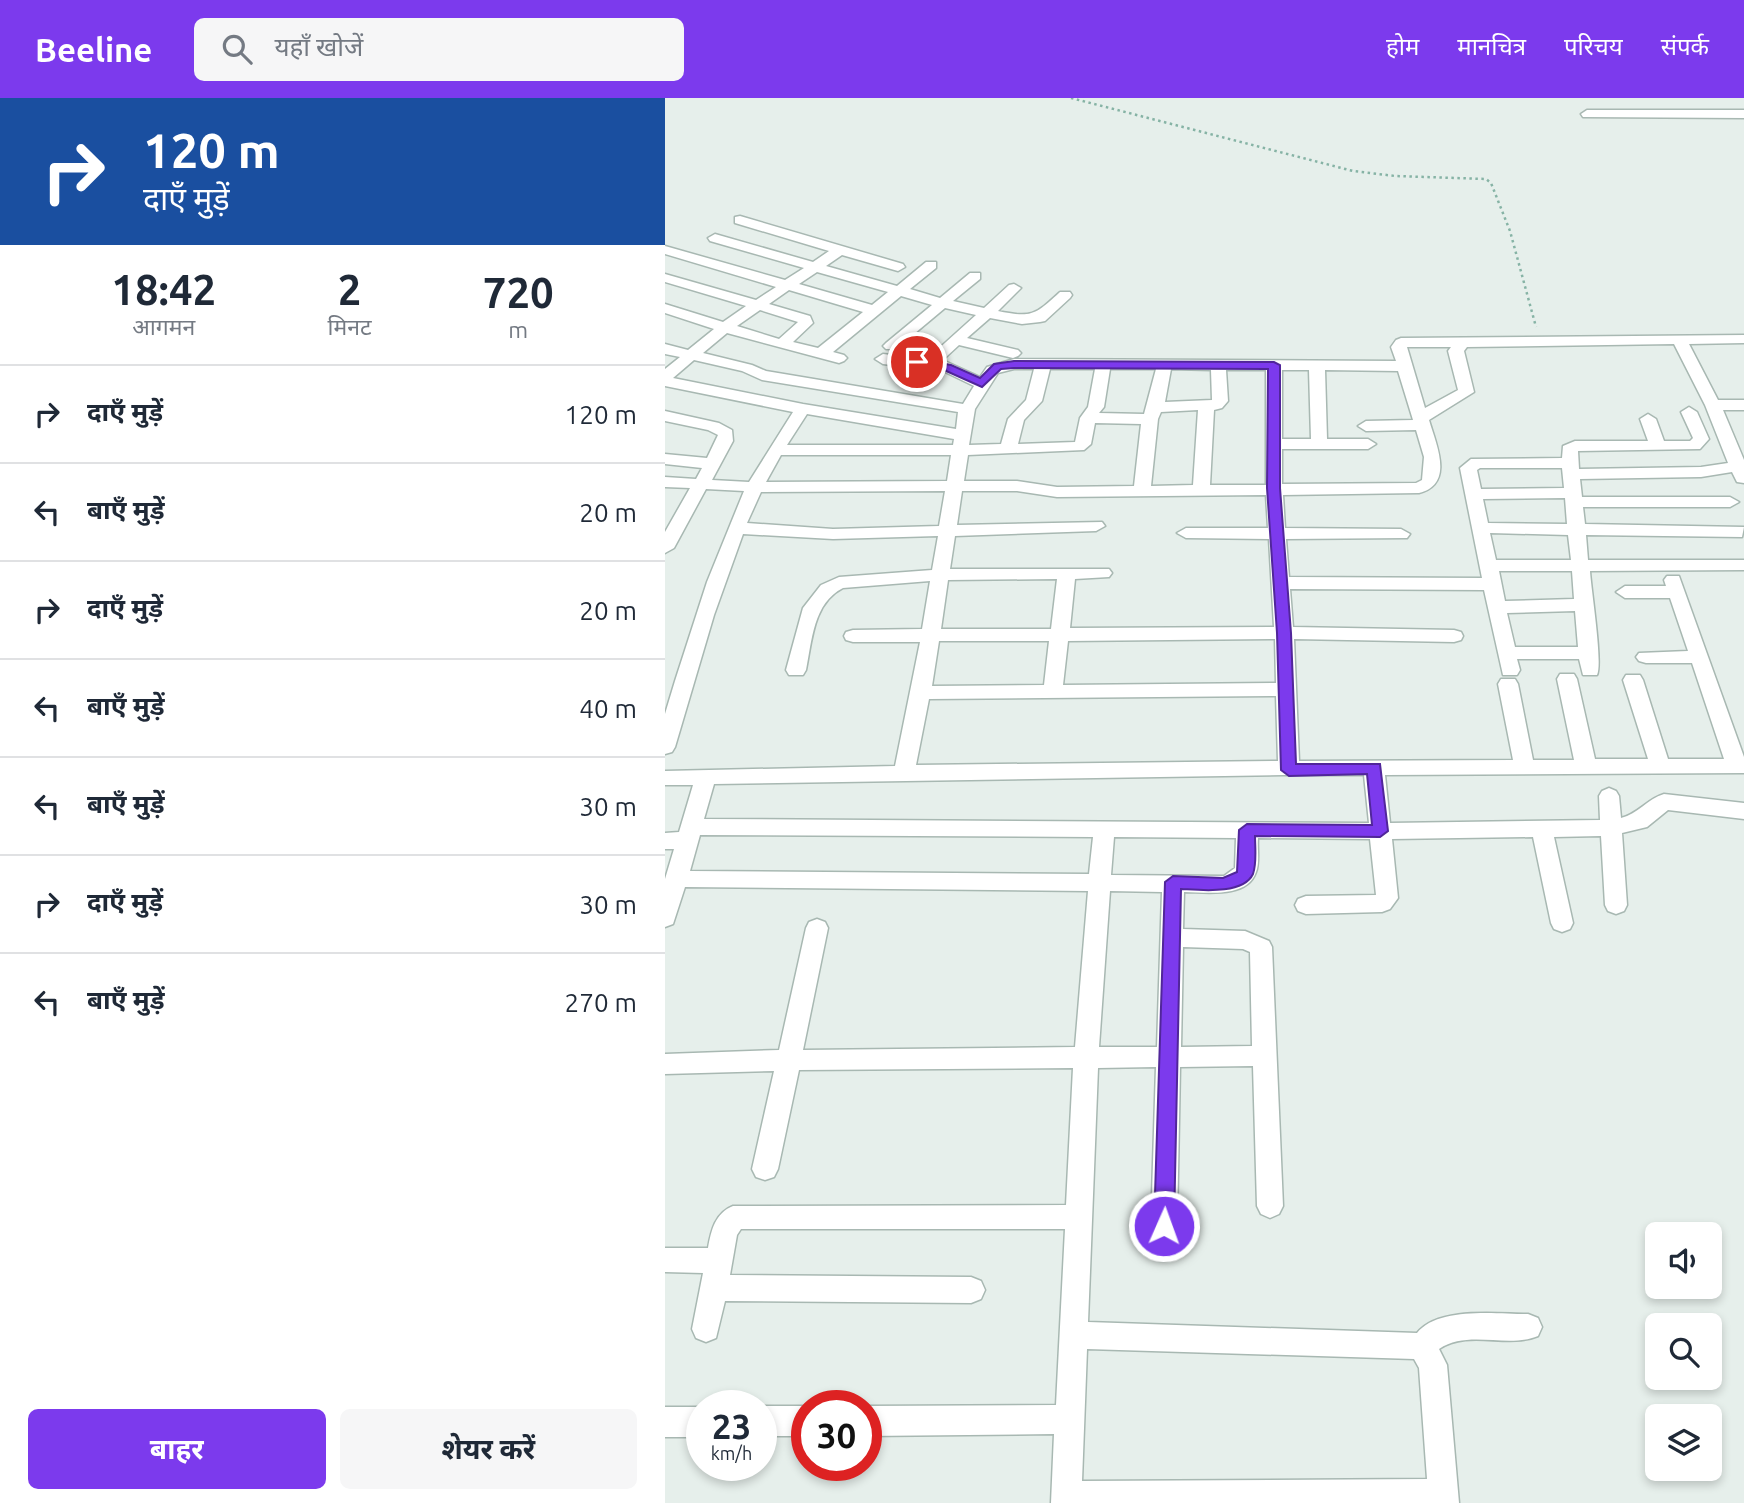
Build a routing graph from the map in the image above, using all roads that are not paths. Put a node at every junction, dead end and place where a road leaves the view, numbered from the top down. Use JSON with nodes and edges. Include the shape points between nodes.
{"nodes":[{"id":1,"x":1608,"y":98,"type":"edge"},
{"id":2,"x":1670,"y":98,"type":"edge"},
{"id":3,"x":1731,"y":98,"type":"edge"},
{"id":4,"x":1587,"y":114,"type":"dead end"},
{"id":5,"x":1616,"y":114,"type":"junction"},
{"id":6,"x":1679,"y":114,"type":"junction"},
{"id":7,"x":1742,"y":114,"type":"edge"},
{"id":8,"x":740,"y":220,"type":"dead end"},
{"id":9,"x":715,"y":238,"type":"dead end"},
{"id":10,"x":666,"y":250,"type":"edge"},
{"id":11,"x":840,"y":250,"type":"junction"},
{"id":12,"x":931,"y":265,"type":"dead end"},
{"id":13,"x":898,"y":267,"type":"dead end"},
{"id":14,"x":814,"y":268,"type":"junction"},
{"id":15,"x":975,"y":276,"type":"dead end"},
{"id":16,"x":665,"y":278,"type":"edge"},
{"id":17,"x":787,"y":286,"type":"junction"},
{"id":18,"x":1014,"y":288,"type":"dead end"},
{"id":19,"x":899,"y":291,"type":"junction"},
{"id":20,"x":1065,"y":295,"type":"dead end"},
{"id":21,"x":941,"y":303,"type":"junction"},
{"id":22,"x":759,"y":304,"type":"junction"},
{"id":23,"x":665,"y":308,"type":"edge"},
{"id":24,"x":875,"y":311,"type":"junction"},
{"id":25,"x":985,"y":312,"type":"junction"},
{"id":26,"x":724,"y":328,"type":"junction"},
{"id":27,"x":956,"y":340,"type":"junction"},
{"id":28,"x":1679,"y":340,"type":"junction"},
{"id":29,"x":1744,"y":340,"type":"edge"},
{"id":30,"x":1464,"y":341,"type":"junction"},
{"id":31,"x":782,"y":344,"type":"junction"},
{"id":32,"x":665,"y":349,"type":"edge"},
{"id":33,"x":822,"y":353,"type":"junction"},
{"id":34,"x":1013,"y":353,"type":"dead end"},
{"id":35,"x":692,"y":354,"type":"junction"},
{"id":36,"x":941,"y":354,"type":"dead end"},
{"id":37,"x":839,"y":358,"type":"dead end"},
{"id":38,"x":1043,"y":364,"type":"junction"},
{"id":39,"x":1103,"y":365,"type":"junction"},
{"id":40,"x":1164,"y":365,"type":"junction"},
{"id":41,"x":1218,"y":365,"type":"junction"},
{"id":42,"x":1274,"y":365,"type":"junction"},
{"id":43,"x":1317,"y":366,"type":"junction"},
{"id":44,"x":1405,"y":366,"type":"junction"},
{"id":45,"x":665,"y":379,"type":"edge"},
{"id":46,"x":982,"y":384,"type":"junction"},
{"id":47,"x":1713,"y":405,"type":"junction"},
{"id":48,"x":1744,"y":405,"type":"edge"},
{"id":49,"x":1206,"y":407,"type":"junction"},
{"id":50,"x":803,"y":409,"type":"junction"},
{"id":51,"x":967,"y":409,"type":"junction"},
{"id":52,"x":1689,"y":412,"type":"dead end"},
{"id":53,"x":1153,"y":413,"type":"junction"},
{"id":54,"x":665,"y":416,"type":"edge"},
{"id":55,"x":1088,"y":418,"type":"junction"},
{"id":56,"x":1648,"y":419,"type":"dead end"},
{"id":57,"x":1421,"y":421,"type":"junction"},
{"id":58,"x":960,"y":443,"type":"junction"},
{"id":59,"x":1273,"y":444,"type":"junction"},
{"id":60,"x":1319,"y":444,"type":"junction"},
{"id":61,"x":1658,"y":446,"type":"junction"},
{"id":62,"x":1007,"y":449,"type":"junction"},
{"id":63,"x":775,"y":450,"type":"junction"},
{"id":64,"x":665,"y":459,"type":"edge"},
{"id":65,"x":713,"y":464,"type":"junction"},
{"id":66,"x":1570,"y":468,"type":"junction"},
{"id":67,"x":1742,"y":470,"type":"edge"},
{"id":68,"x":665,"y":482,"type":"edge"},
{"id":69,"x":701,"y":485,"type":"junction"},
{"id":70,"x":755,"y":487,"type":"junction"},
{"id":71,"x":953,"y":488,"type":"junction"},
{"id":72,"x":1274,"y":488,"type":"junction"},
{"id":73,"x":1201,"y":489,"type":"junction"},
{"id":74,"x":1142,"y":490,"type":"junction"},
{"id":75,"x":1473,"y":494,"type":"junction"},
{"id":76,"x":1573,"y":497,"type":"junction"},
{"id":77,"x":1730,"y":502,"type":"dead end"},
{"id":78,"x":672,"y":521,"type":"edge"},
{"id":79,"x":1095,"y":526,"type":"dead end"},
{"id":80,"x":737,"y":528,"type":"junction"},
{"id":81,"x":1481,"y":528,"type":"junction"},
{"id":82,"x":947,"y":529,"type":"junction"},
{"id":83,"x":1576,"y":529,"type":"junction"},
{"id":84,"x":1742,"y":531,"type":"edge"},
{"id":85,"x":1185,"y":533,"type":"dead end"},
{"id":86,"x":1276,"y":534,"type":"junction"},
{"id":87,"x":1401,"y":534,"type":"dead end"},
{"id":88,"x":665,"y":548,"type":"edge"},
{"id":89,"x":1580,"y":564,"type":"junction"},
{"id":90,"x":1744,"y":565,"type":"edge"},
{"id":91,"x":1103,"y":573,"type":"dead end"},
{"id":92,"x":1067,"y":574,"type":"junction"},
{"id":93,"x":939,"y":575,"type":"junction"},
{"id":94,"x":1491,"y":575,"type":"junction"},
{"id":95,"x":1279,"y":583,"type":"junction"},
{"id":96,"x":1625,"y":592,"type":"dead end"},
{"id":97,"x":1584,"y":605,"type":"junction"},
{"id":98,"x":1497,"y":607,"type":"junction"},
{"id":99,"x":1061,"y":633,"type":"junction"},
{"id":100,"x":1284,"y":633,"type":"junction"},
{"id":101,"x":931,"y":635,"type":"junction"},
{"id":102,"x":853,"y":636,"type":"dead end"},
{"id":103,"x":1454,"y":636,"type":"dead end"},
{"id":104,"x":1646,"y":657,"type":"dead end"},
{"id":105,"x":1698,"y":657,"type":"junction"},
{"id":106,"x":1508,"y":669,"type":"junction"},
{"id":107,"x":796,"y":670,"type":"dead end"},
{"id":108,"x":1567,"y":678,"type":"dead end"},
{"id":109,"x":1633,"y":680,"type":"dead end"},
{"id":110,"x":1286,"y":689,"type":"junction"},
{"id":111,"x":1053,"y":690,"type":"junction"},
{"id":112,"x":921,"y":693,"type":"junction"},
{"id":113,"x":665,"y":747,"type":"edge"},
{"id":114,"x":1524,"y":766,"type":"junction"},
{"id":115,"x":1586,"y":766,"type":"junction"},
{"id":116,"x":1660,"y":766,"type":"junction"},
{"id":117,"x":1740,"y":766,"type":"edge"},
{"id":118,"x":1374,"y":768,"type":"junction"},
{"id":119,"x":1289,"y":770,"type":"junction"},
{"id":120,"x":904,"y":773,"type":"junction"},
{"id":121,"x":665,"y":778,"type":"edge"},
{"id":122,"x":706,"y":778,"type":"junction"},
{"id":123,"x":1609,"y":796,"type":"dead end"},
{"id":124,"x":1744,"y":811,"type":"edge"},
{"id":125,"x":1104,"y":828,"type":"junction"},
{"id":126,"x":1610,"y":828,"type":"junction"},
{"id":127,"x":1542,"y":829,"type":"junction"},
{"id":128,"x":1247,"y":830,"type":"junction"},
{"id":129,"x":1380,"y":831,"type":"junction"},
{"id":130,"x":689,"y":834,"type":"junction"},
{"id":131,"x":665,"y":841,"type":"edge"},
{"id":132,"x":676,"y":879,"type":"junction"},
{"id":133,"x":1173,"y":882,"type":"junction"},
{"id":134,"x":1098,"y":883,"type":"junction"},
{"id":135,"x":1306,"y":905,"type":"dead end"},
{"id":136,"x":1616,"y":905,"type":"dead end"},
{"id":137,"x":665,"y":918,"type":"edge"},
{"id":138,"x":1562,"y":923,"type":"dead end"},
{"id":139,"x":817,"y":928,"type":"dead end"},
{"id":140,"x":1170,"y":938,"type":"junction"},
{"id":141,"x":1086,"y":1056,"type":"junction"},
{"id":142,"x":1265,"y":1056,"type":"junction"},
{"id":143,"x":1168,"y":1057,"type":"junction"},
{"id":144,"x":788,"y":1060,"type":"junction"},
{"id":145,"x":665,"y":1064,"type":"edge"},
{"id":146,"x":765,"y":1169,"type":"dead end"},
{"id":147,"x":1270,"y":1206,"type":"dead end"},
{"id":148,"x":1078,"y":1217,"type":"junction"},
{"id":149,"x":1164,"y":1226,"type":"dead end"},
{"id":150,"x":665,"y":1260,"type":"edge"},
{"id":151,"x":718,"y":1261,"type":"junction"},
{"id":152,"x":713,"y":1288,"type":"junction"},
{"id":153,"x":971,"y":1290,"type":"dead end"},
{"id":154,"x":1528,"y":1327,"type":"dead end"},
{"id":155,"x":706,"y":1329,"type":"dead end"},
{"id":156,"x":1074,"y":1335,"type":"junction"},
{"id":157,"x":1424,"y":1349,"type":"junction"},
{"id":158,"x":1069,"y":1419,"type":"junction"},
{"id":159,"x":882,"y":1421,"type":"edge"},
{"id":160,"x":665,"y":1422,"type":"edge"},
{"id":161,"x":686,"y":1422,"type":"edge"},
{"id":162,"x":1443,"y":1498,"type":"edge"},
{"id":163,"x":1066,"y":1499,"type":"edge"}],
"edges":[{"from":1,"to":5,"type":"street"},
{"from":2,"to":6,"type":"street"},
{"from":3,"to":7,"type":"street"},
{"from":4,"to":5,"type":"street"},
{"from":5,"to":6,"type":"street"},
{"from":6,"to":7,"type":"street"},
{"from":8,"to":11,"type":"street"},
{"from":9,"to":14,"type":"street"},
{"from":10,"to":17,"type":"street"},
{"from":11,"to":13,"type":"street"},
{"from":11,"to":14,"type":"street"},
{"from":12,"to":19,"type":"street"},
{"from":14,"to":17,"type":"street"},
{"from":14,"to":19,"type":"street"},
{"from":15,"to":21,"type":"street"},
{"from":16,"to":22,"type":"street"},
{"from":17,"to":22,"type":"street"},
{"from":17,"to":24,"type":"street"},
{"from":18,"to":25,"type":"street"},
{"from":19,"to":21,"type":"street"},
{"from":19,"to":24,"type":"street"},
{"from":20,"to":25,"type":"street","via":[[1035,320]]},
{"from":21,"to":25,"type":"street"},
{"from":21,"to":46,"type":"street","via":[[887,353],[947,367]]},
{"from":22,"to":26,"type":"street"},
{"from":22,"to":31,"type":"street","via":[[806,321]]},
{"from":23,"to":26,"type":"street"},
{"from":24,"to":33,"type":"street"},
{"from":25,"to":27,"type":"street"},
{"from":26,"to":31,"type":"street"},
{"from":26,"to":35,"type":"street"},
{"from":27,"to":34,"type":"street"},
{"from":27,"to":36,"type":"street"},
{"from":28,"to":29,"type":"street"},
{"from":28,"to":30,"type":"street"},
{"from":28,"to":47,"type":"street"},
{"from":30,"to":44,"type":"street","via":[[1401,343]]},
{"from":30,"to":57,"type":"street","via":[[1456,351],[1465,394]]},
{"from":31,"to":33,"type":"street"},
{"from":32,"to":35,"type":"street"},
{"from":33,"to":37,"type":"street"},
{"from":35,"to":45,"type":"street"},
{"from":35,"to":51,"type":"street","via":[[762,375]]},
{"from":38,"to":39,"type":"street"},
{"from":38,"to":46,"type":"street","via":[[998,366]]},
{"from":38,"to":62,"type":"street","via":[[1034,401],[1016,419]]},
{"from":39,"to":40,"type":"street"},
{"from":39,"to":55,"type":"street","via":[[1096,407]]},
{"from":40,"to":41,"type":"street"},
{"from":40,"to":53,"type":"street"},
{"from":41,"to":42,"type":"street"},
{"from":41,"to":49,"type":"street","via":[[1219,403]]},
{"from":42,"to":43,"type":"street"},
{"from":42,"to":59,"type":"street"},
{"from":43,"to":44,"type":"street"},
{"from":43,"to":60,"type":"street"},
{"from":44,"to":57,"type":"street"},
{"from":45,"to":50,"type":"street"},
{"from":46,"to":51,"type":"street"},
{"from":47,"to":48,"type":"street"},
{"from":47,"to":67,"type":"street"},
{"from":49,"to":53,"type":"street"},
{"from":49,"to":73,"type":"street"},
{"from":50,"to":58,"type":"street"},
{"from":50,"to":63,"type":"street"},
{"from":51,"to":58,"type":"street"},
{"from":52,"to":61,"type":"street","via":[[1701,442]]},
{"from":53,"to":55,"type":"street"},
{"from":53,"to":74,"type":"street"},
{"from":54,"to":65,"type":"street","via":[[724,430],[725,442]]},
{"from":55,"to":62,"type":"street","via":[[1081,446]]},
{"from":56,"to":61,"type":"street"},
{"from":57,"to":60,"type":"street","via":[[1366,422],[1368,452]]},
{"from":57,"to":72,"type":"street","via":[[1433,468],[1426,486]]},
{"from":58,"to":62,"type":"street"},
{"from":58,"to":63,"type":"street"},
{"from":58,"to":71,"type":"street"},
{"from":59,"to":60,"type":"street"},
{"from":59,"to":72,"type":"street"},
{"from":61,"to":66,"type":"street","via":[[1571,447]]},
{"from":63,"to":70,"type":"street"},
{"from":64,"to":65,"type":"street"},
{"from":65,"to":69,"type":"street"},
{"from":66,"to":67,"type":"street"},
{"from":66,"to":75,"type":"street","via":[[1472,463],[1468,468]]},
{"from":66,"to":76,"type":"street"},
{"from":68,"to":69,"type":"street"},
{"from":69,"to":70,"type":"street"},
{"from":69,"to":78,"type":"street"},
{"from":70,"to":71,"type":"street"},
{"from":70,"to":80,"type":"street"},
{"from":71,"to":74,"type":"street"},
{"from":71,"to":82,"type":"street"},
{"from":72,"to":73,"type":"street"},
{"from":72,"to":86,"type":"street"},
{"from":73,"to":74,"type":"street"},
{"from":75,"to":76,"type":"street"},
{"from":75,"to":81,"type":"street"},
{"from":76,"to":77,"type":"street"},
{"from":76,"to":83,"type":"street"},
{"from":78,"to":88,"type":"street"},
{"from":79,"to":82,"type":"street"},
{"from":80,"to":82,"type":"street","via":[[833,534]]},
{"from":80,"to":113,"type":"street"},
{"from":81,"to":83,"type":"street"},
{"from":81,"to":94,"type":"street"},
{"from":82,"to":93,"type":"street"},
{"from":83,"to":84,"type":"street"},
{"from":83,"to":89,"type":"street"},
{"from":85,"to":86,"type":"street"},
{"from":86,"to":87,"type":"street"},
{"from":86,"to":95,"type":"street"},
{"from":89,"to":90,"type":"street"},
{"from":89,"to":94,"type":"street"},
{"from":89,"to":97,"type":"street"},
{"from":91,"to":92,"type":"street"},
{"from":92,"to":93,"type":"street"},
{"from":92,"to":99,"type":"street"},
{"from":93,"to":101,"type":"street"},
{"from":93,"to":107,"type":"street","via":[[851,581],[824,589],[814,602]]},
{"from":94,"to":95,"type":"street"},
{"from":94,"to":98,"type":"street"},
{"from":95,"to":100,"type":"street"},
{"from":96,"to":105,"type":"street","via":[[1675,586]]},
{"from":97,"to":98,"type":"street"},
{"from":97,"to":106,"type":"street","via":[[1590,662]]},
{"from":98,"to":106,"type":"street"},
{"from":99,"to":100,"type":"street"},
{"from":99,"to":101,"type":"street"},
{"from":99,"to":111,"type":"street"},
{"from":100,"to":103,"type":"street"},
{"from":100,"to":110,"type":"street"},
{"from":101,"to":102,"type":"street"},
{"from":101,"to":112,"type":"street"},
{"from":104,"to":105,"type":"street"},
{"from":105,"to":117,"type":"street"},
{"from":106,"to":114,"type":"street"},
{"from":108,"to":115,"type":"street"},
{"from":109,"to":116,"type":"street"},
{"from":110,"to":111,"type":"street"},
{"from":110,"to":119,"type":"street"},
{"from":111,"to":112,"type":"street"},
{"from":112,"to":120,"type":"street"},
{"from":114,"to":115,"type":"street"},
{"from":114,"to":118,"type":"street"},
{"from":115,"to":116,"type":"street"},
{"from":116,"to":117,"type":"street"},
{"from":118,"to":119,"type":"street"},
{"from":118,"to":129,"type":"street"},
{"from":119,"to":120,"type":"street"},
{"from":120,"to":122,"type":"street"},
{"from":121,"to":122,"type":"street"},
{"from":122,"to":130,"type":"street"},
{"from":123,"to":126,"type":"street"},
{"from":124,"to":126,"type":"street","via":[[1664,802],[1639,822]]},
{"from":125,"to":128,"type":"street"},
{"from":125,"to":130,"type":"street"},
{"from":125,"to":134,"type":"street"},
{"from":126,"to":127,"type":"street"},
{"from":126,"to":136,"type":"street"},
{"from":127,"to":129,"type":"street"},
{"from":127,"to":138,"type":"street"},
{"from":128,"to":129,"type":"street"},
{"from":128,"to":133,"type":"street","via":[[1243,876],[1224,884]]},
{"from":129,"to":135,"type":"street","via":[[1386,901]]},
{"from":130,"to":131,"type":"street"},
{"from":130,"to":132,"type":"street"},
{"from":132,"to":134,"type":"street"},
{"from":132,"to":137,"type":"street"},
{"from":133,"to":134,"type":"street"},
{"from":133,"to":140,"type":"street"},
{"from":134,"to":141,"type":"street"},
{"from":139,"to":144,"type":"street"},
{"from":140,"to":142,"type":"street","via":[[1258,944],[1262,951]]},
{"from":140,"to":143,"type":"street"},
{"from":141,"to":143,"type":"street"},
{"from":141,"to":144,"type":"street"},
{"from":141,"to":148,"type":"street"},
{"from":142,"to":143,"type":"street"},
{"from":142,"to":147,"type":"street"},
{"from":143,"to":149,"type":"street"},
{"from":144,"to":145,"type":"street"},
{"from":144,"to":146,"type":"street"},
{"from":148,"to":151,"type":"street","via":[[745,1216],[733,1218],[726,1226]]},
{"from":148,"to":156,"type":"street"},
{"from":150,"to":151,"type":"street"},
{"from":151,"to":152,"type":"street"},
{"from":152,"to":153,"type":"street"},
{"from":152,"to":155,"type":"street"},
{"from":154,"to":157,"type":"street","via":[[1445,1328],[1430,1337]]},
{"from":156,"to":157,"type":"street"},
{"from":156,"to":158,"type":"street"},
{"from":157,"to":162,"type":"street","via":[[1433,1365]]},
{"from":158,"to":159,"type":"street"},
{"from":158,"to":163,"type":"street"},
{"from":160,"to":161,"type":"street"},
{"from":162,"to":163,"type":"street"}]}
